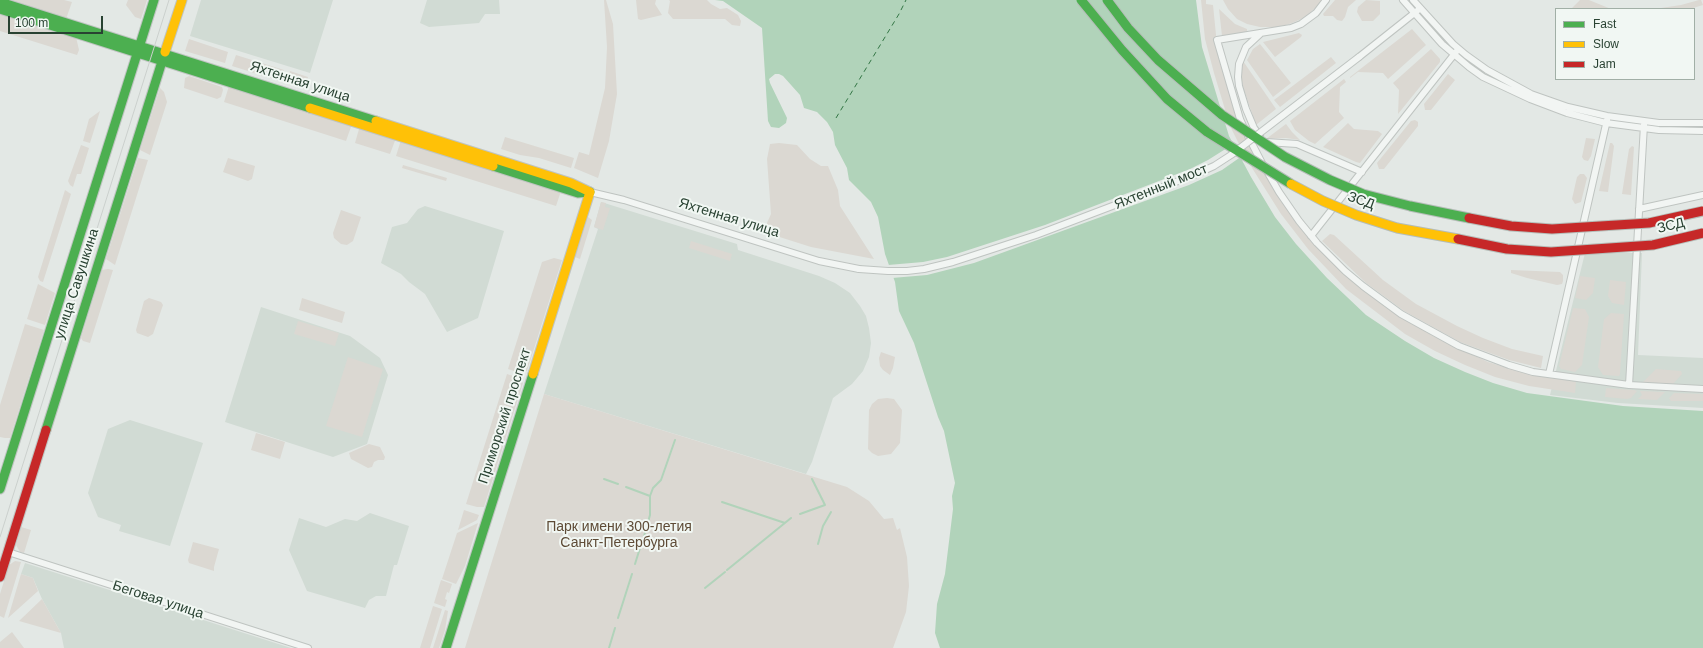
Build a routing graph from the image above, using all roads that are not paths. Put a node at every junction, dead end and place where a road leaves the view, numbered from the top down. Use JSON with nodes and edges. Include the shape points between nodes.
{"nodes":[{"id":1,"x":154,"y":0,"type":"edge"},
{"id":2,"x":182,"y":0,"type":"edge"},
{"id":3,"x":1081,"y":0,"type":"edge"},
{"id":4,"x":1106,"y":0,"type":"edge"},
{"id":5,"x":1326,"y":0,"type":"edge"},
{"id":6,"x":1403,"y":0,"type":"edge"},
{"id":7,"x":1413,"y":0,"type":"edge"},
{"id":8,"x":0,"y":2,"type":"edge"},
{"id":9,"x":0,"y":9,"type":"edge"},
{"id":10,"x":1420,"y":9,"type":"junction"},
{"id":11,"x":1414,"y":14,"type":"junction"},
{"id":12,"x":1260,"y":34,"type":"junction"},
{"id":13,"x":139,"y":49,"type":"junction"},
{"id":14,"x":1459,"y":49,"type":"junction"},
{"id":15,"x":1454,"y":55,"type":"junction"},
{"id":16,"x":164,"y":57,"type":"junction"},
{"id":17,"x":1607,"y":116,"type":"junction"},
{"id":18,"x":1644,"y":121,"type":"junction"},
{"id":19,"x":1606,"y":123,"type":"junction"},
{"id":20,"x":1703,"y":123,"type":"edge"},
{"id":21,"x":1644,"y":129,"type":"junction"},
{"id":22,"x":1703,"y":131,"type":"edge"},
{"id":23,"x":1362,"y":172,"type":"junction"},
{"id":24,"x":590,"y":192,"type":"junction"},
{"id":25,"x":1703,"y":195,"type":"edge"},
{"id":26,"x":1639,"y":209,"type":"junction"},
{"id":27,"x":1703,"y":211,"type":"edge"},
{"id":28,"x":1703,"y":233,"type":"edge"},
{"id":29,"x":1311,"y":236,"type":"junction"},
{"id":30,"x":859,"y":269,"type":"joint"},
{"id":31,"x":1549,"y":374,"type":"junction"},
{"id":32,"x":1629,"y":386,"type":"junction"},
{"id":33,"x":1703,"y":389,"type":"edge"},
{"id":34,"x":0,"y":489,"type":"edge"},
{"id":35,"x":8,"y":552,"type":"junction"},
{"id":36,"x":0,"y":577,"type":"edge"},
{"id":37,"x":308,"y":648,"type":"edge"},
{"id":38,"x":446,"y":648,"type":"edge"}],
"edges":[{"from":1,"to":13,"type":"main road","name":"улица Савушкина"},
{"from":2,"to":16,"type":"main road","name":"улица Савушкина"},
{"from":3,"to":28,"type":"main road","name":"ЗСД","bridge":true,"via":[[1167,99],[1207,132],[1276,176],[1322,201],[1356,215],[1397,228],[1507,248],[1551,252],[1653,245]]},
{"from":4,"to":27,"type":"main road","name":"ЗСД","bridge":true,"via":[[1158,60],[1222,115],[1285,157],[1363,194],[1511,226],[1552,229],[1649,223]]},
{"from":5,"to":12,"type":"street","via":[[1316,13],[1301,24],[1286,30]]},
{"from":6,"to":11,"type":"street"},
{"from":7,"to":10,"type":"street"},
{"from":8,"to":13,"type":"main road","name":"Яхтенная улица"},
{"from":9,"to":13,"type":"main road","name":"Яхтенная улица"},
{"from":10,"to":11,"type":"street","name":"Яхтенный мост"},
{"from":10,"to":14,"type":"street"},
{"from":11,"to":15,"type":"street"},
{"from":11,"to":30,"type":"street","name":"Яхтенный мост","bridge":true,"via":[[1214,166],[1042,232],[953,262],[907,271]]},
{"from":12,"to":23,"type":"street","via":[[1246,47],[1239,64],[1238,77],[1254,128],[1266,142],[1301,145]]},
{"from":12,"to":29,"type":"street","via":[[1217,40],[1240,120],[1279,192]]},
{"from":13,"to":16,"type":"main road","name":"Яхтенная улица"},
{"from":13,"to":34,"type":"main road","name":"улица Савушкина"},
{"from":14,"to":15,"type":"street"},
{"from":14,"to":17,"type":"street","via":[[1487,70],[1531,94],[1568,108]]},
{"from":15,"to":19,"type":"street","via":[[1483,77],[1523,96],[1561,111]]},
{"from":15,"to":23,"type":"street"},
{"from":16,"to":24,"type":"main road","name":"Яхтенная улица","via":[[571,183]]},
{"from":16,"to":35,"type":"main road","name":"улица Савушкина"},
{"from":17,"to":18,"type":"street"},
{"from":17,"to":19,"type":"street"},
{"from":18,"to":20,"type":"street"},
{"from":18,"to":21,"type":"street"},
{"from":19,"to":21,"type":"street"},
{"from":19,"to":31,"type":"street"},
{"from":21,"to":22,"type":"street"},
{"from":21,"to":26,"type":"street"},
{"from":23,"to":29,"type":"street"},
{"from":24,"to":30,"type":"street","name":"Яхтенная улица","via":[[624,200],[819,261]]},
{"from":24,"to":38,"type":"main road","name":"Приморский проспект"},
{"from":25,"to":26,"type":"street"},
{"from":26,"to":32,"type":"street"},
{"from":29,"to":31,"type":"street","via":[[1362,286],[1401,314],[1439,336],[1478,354],[1508,365]]},
{"from":31,"to":32,"type":"street"},
{"from":32,"to":33,"type":"street"},
{"from":35,"to":36,"type":"main road","name":"улица Савушкина"},
{"from":35,"to":37,"type":"street","name":"Беговая улица"}]}
